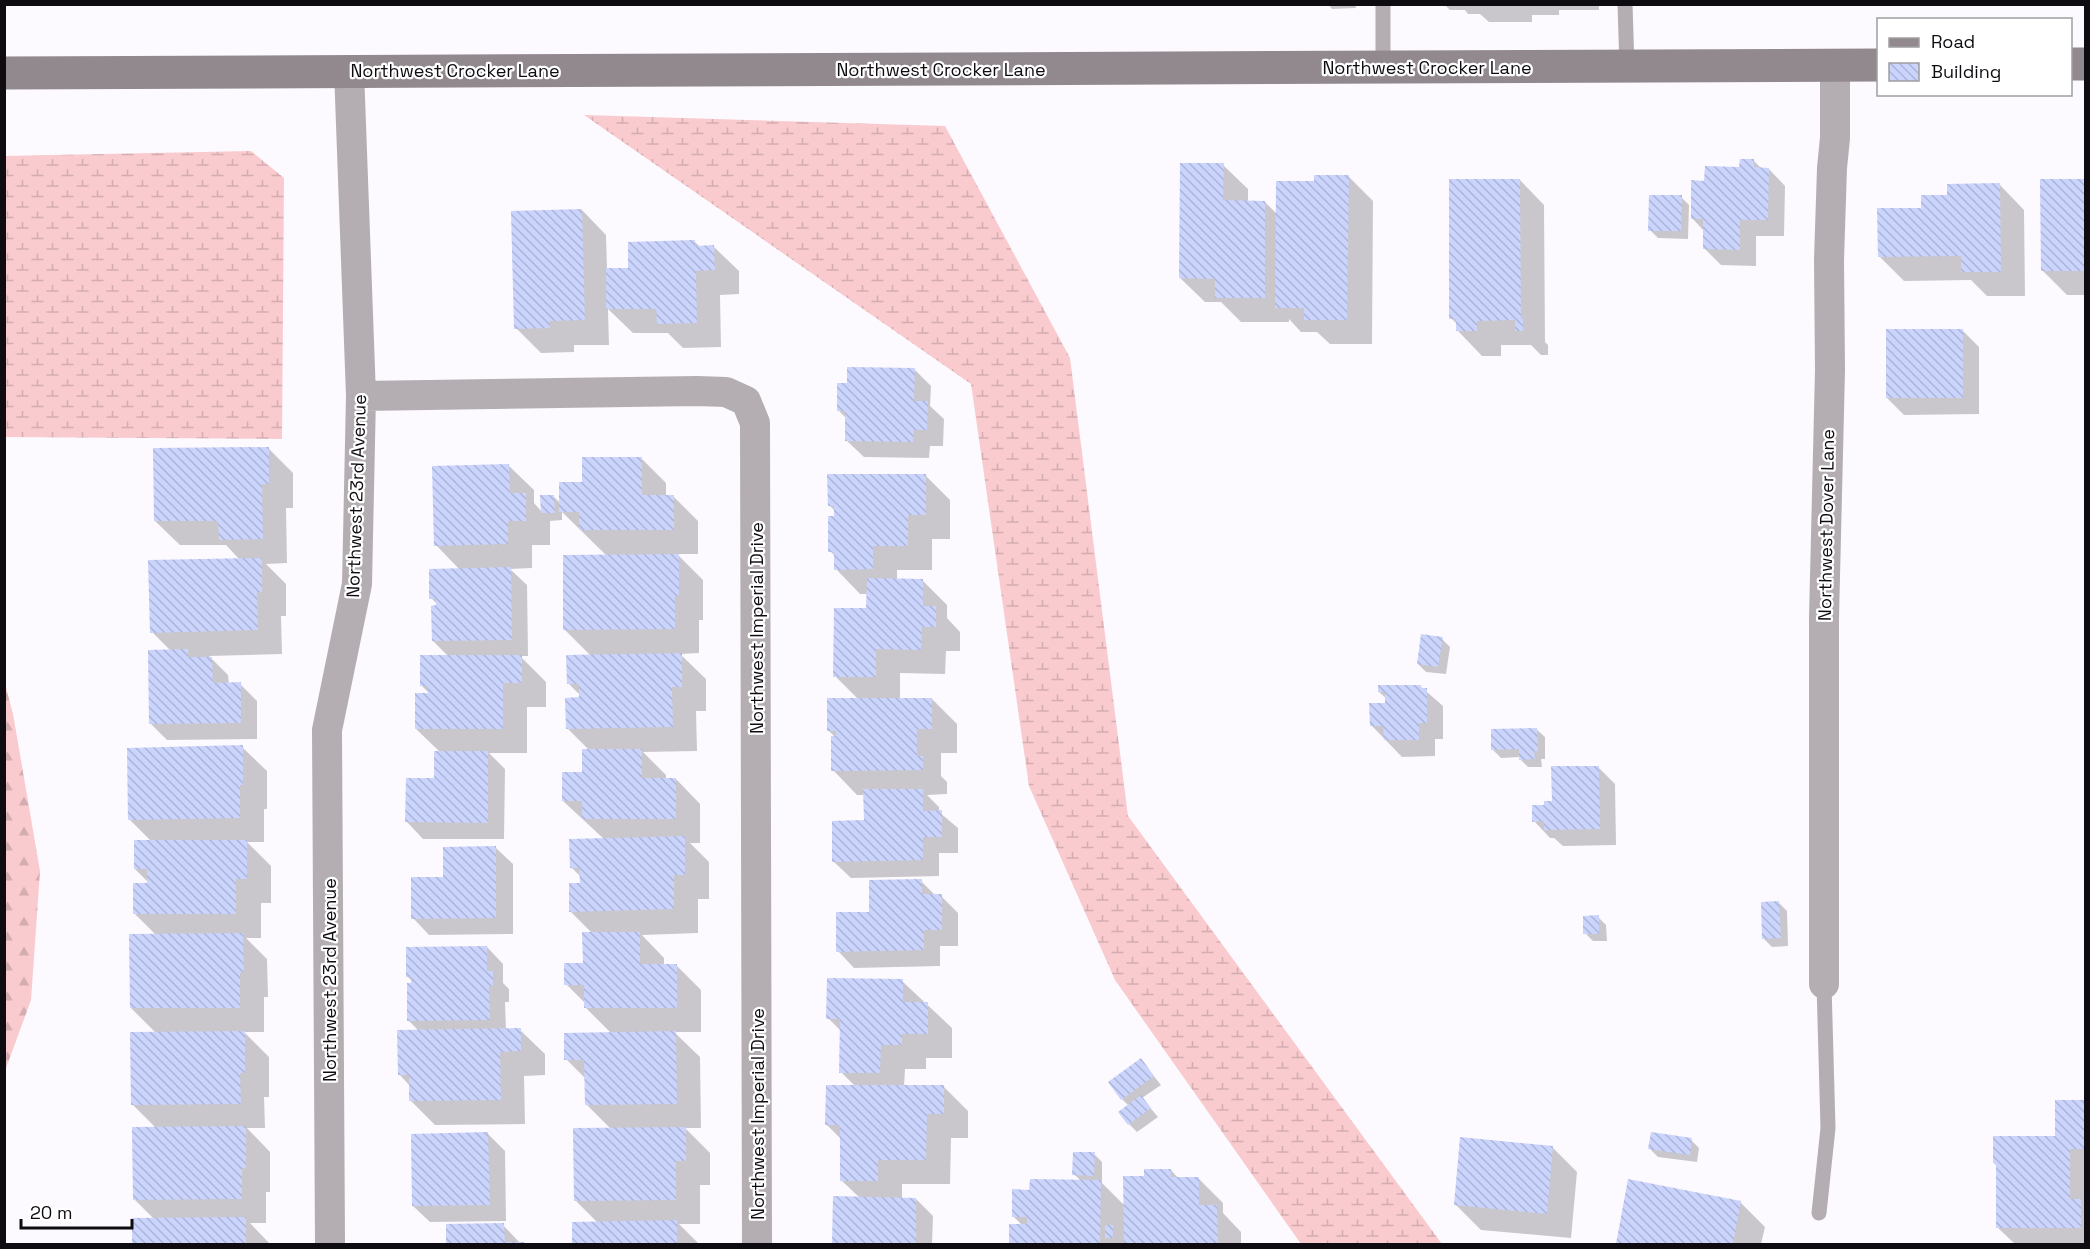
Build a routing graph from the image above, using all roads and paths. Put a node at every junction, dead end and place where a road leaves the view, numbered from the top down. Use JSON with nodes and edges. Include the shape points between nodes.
{"nodes":[{"id":1,"x":1383,"y":4,"type":"edge"},
{"id":2,"x":1625,"y":4,"type":"edge"},
{"id":3,"x":1877,"y":65,"type":"edge"},
{"id":4,"x":1835,"y":66,"type":"junction"},
{"id":5,"x":1627,"y":67,"type":"junction"},
{"id":6,"x":1383,"y":68,"type":"junction"},
{"id":7,"x":349,"y":70,"type":"junction"},
{"id":8,"x":4,"y":73,"type":"edge"},
{"id":9,"x":361,"y":396,"type":"junction"},
{"id":10,"x":1824,"y":984,"type":"joint"},
{"id":11,"x":1819,"y":1213,"type":"dead end"},
{"id":12,"x":330,"y":1245,"type":"edge"},
{"id":13,"x":757,"y":1245,"type":"edge"}],
"edges":[{"from":1,"to":6,"type":"lane"},
{"from":2,"to":5,"type":"lane"},
{"from":3,"to":4,"type":"street","name":"Northwest Crocker Lane"},
{"from":4,"to":5,"type":"street","name":"Northwest Crocker Lane"},
{"from":4,"to":10,"type":"street","name":"Northwest Dover Lane","via":[[1824,618]]},
{"from":5,"to":6,"type":"street","name":"Northwest Crocker Lane"},
{"from":6,"to":7,"type":"street","name":"Northwest Crocker Lane"},
{"from":7,"to":8,"type":"street","name":"Northwest Crocker Lane"},
{"from":7,"to":9,"type":"street","name":"Northwest 23rd Avenue"},
{"from":9,"to":12,"type":"street","name":"Northwest 23rd Avenue","via":[[357,584],[327,730]]},
{"from":9,"to":13,"type":"street","name":"Northwest Imperial Drive","via":[[697,391],[726,392],[746,401],[755,423]]},
{"from":10,"to":11,"type":"lane","via":[[1828,1128]]}]}
